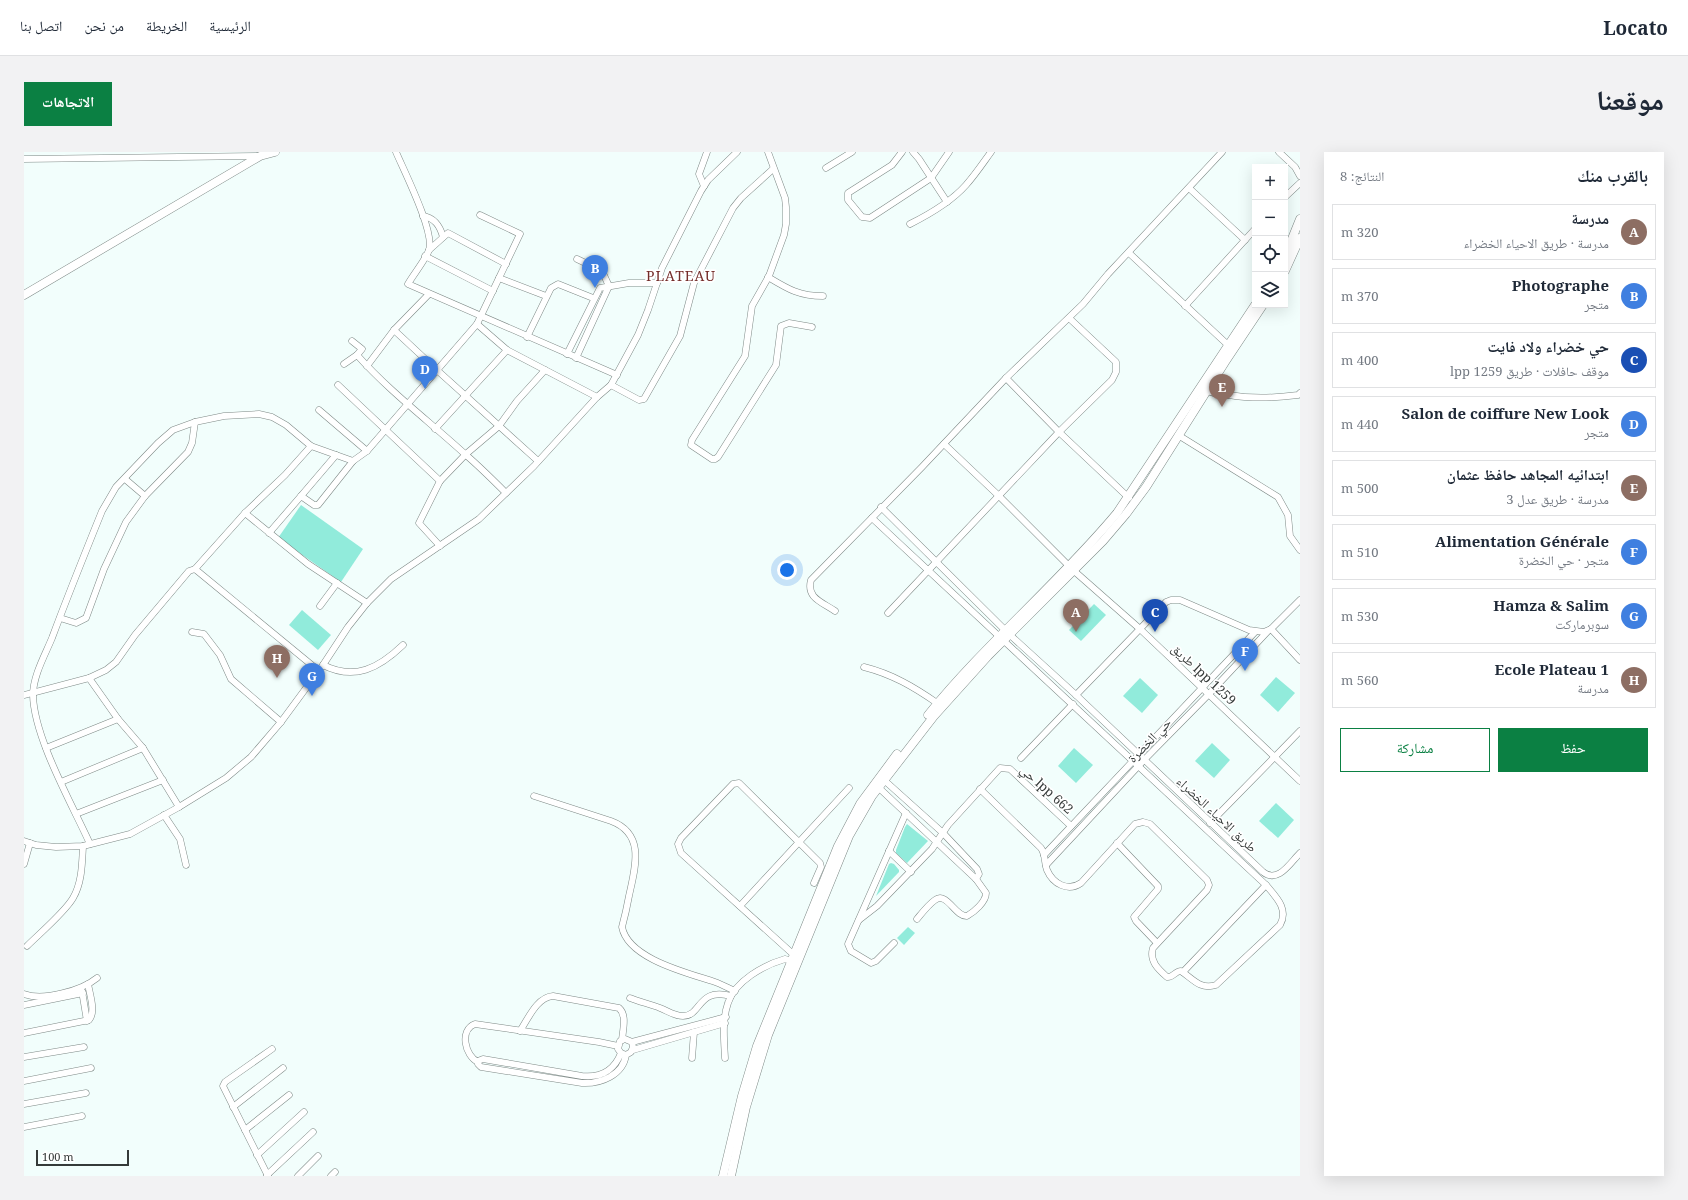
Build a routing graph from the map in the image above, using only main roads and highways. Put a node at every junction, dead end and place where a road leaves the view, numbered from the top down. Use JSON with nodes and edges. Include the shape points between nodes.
{"nodes":[{"id":1,"x":275,"y":152,"type":"edge"},
{"id":2,"x":1300,"y":220,"type":"edge"},
{"id":3,"x":1300,"y":240,"type":"edge"},
{"id":4,"x":1288,"y":249,"type":"edge"},
{"id":5,"x":1288,"y":265,"type":"edge"},
{"id":6,"x":24,"y":295,"type":"edge"},
{"id":7,"x":1253,"y":308,"type":"edge"},
{"id":8,"x":1261,"y":308,"type":"edge"},
{"id":9,"x":1211,"y":377,"type":"junction"},
{"id":10,"x":1204,"y":389,"type":"junction"},
{"id":11,"x":1071,"y":568,"type":"junction"},
{"id":12,"x":1001,"y":638,"type":"junction"},
{"id":13,"x":723,"y":1176,"type":"edge"},
{"id":14,"x":730,"y":1176,"type":"edge"}],
"edges":[{"from":1,"to":6,"type":"main road","via":[[260,156]]},
{"from":2,"to":4,"type":"main road"},
{"from":3,"to":5,"type":"main road"},
{"from":7,"to":9,"type":"main road","via":[[1228,345]]},
{"from":8,"to":9,"type":"main road"},
{"from":9,"to":10,"type":"main road"},
{"from":10,"to":11,"type":"main road","via":[[1129,498]]},
{"from":10,"to":11,"type":"main road","via":[[1146,487],[1126,514],[1103,541]]},
{"from":11,"to":12,"type":"main road"},
{"from":12,"to":13,"type":"main road","via":[[938,703],[873,784],[854,814],[838,846],[751,1065]]},
{"from":12,"to":14,"type":"main road","via":[[934,716],[878,787],[859,816],[768,1035],[748,1100]]}]}
